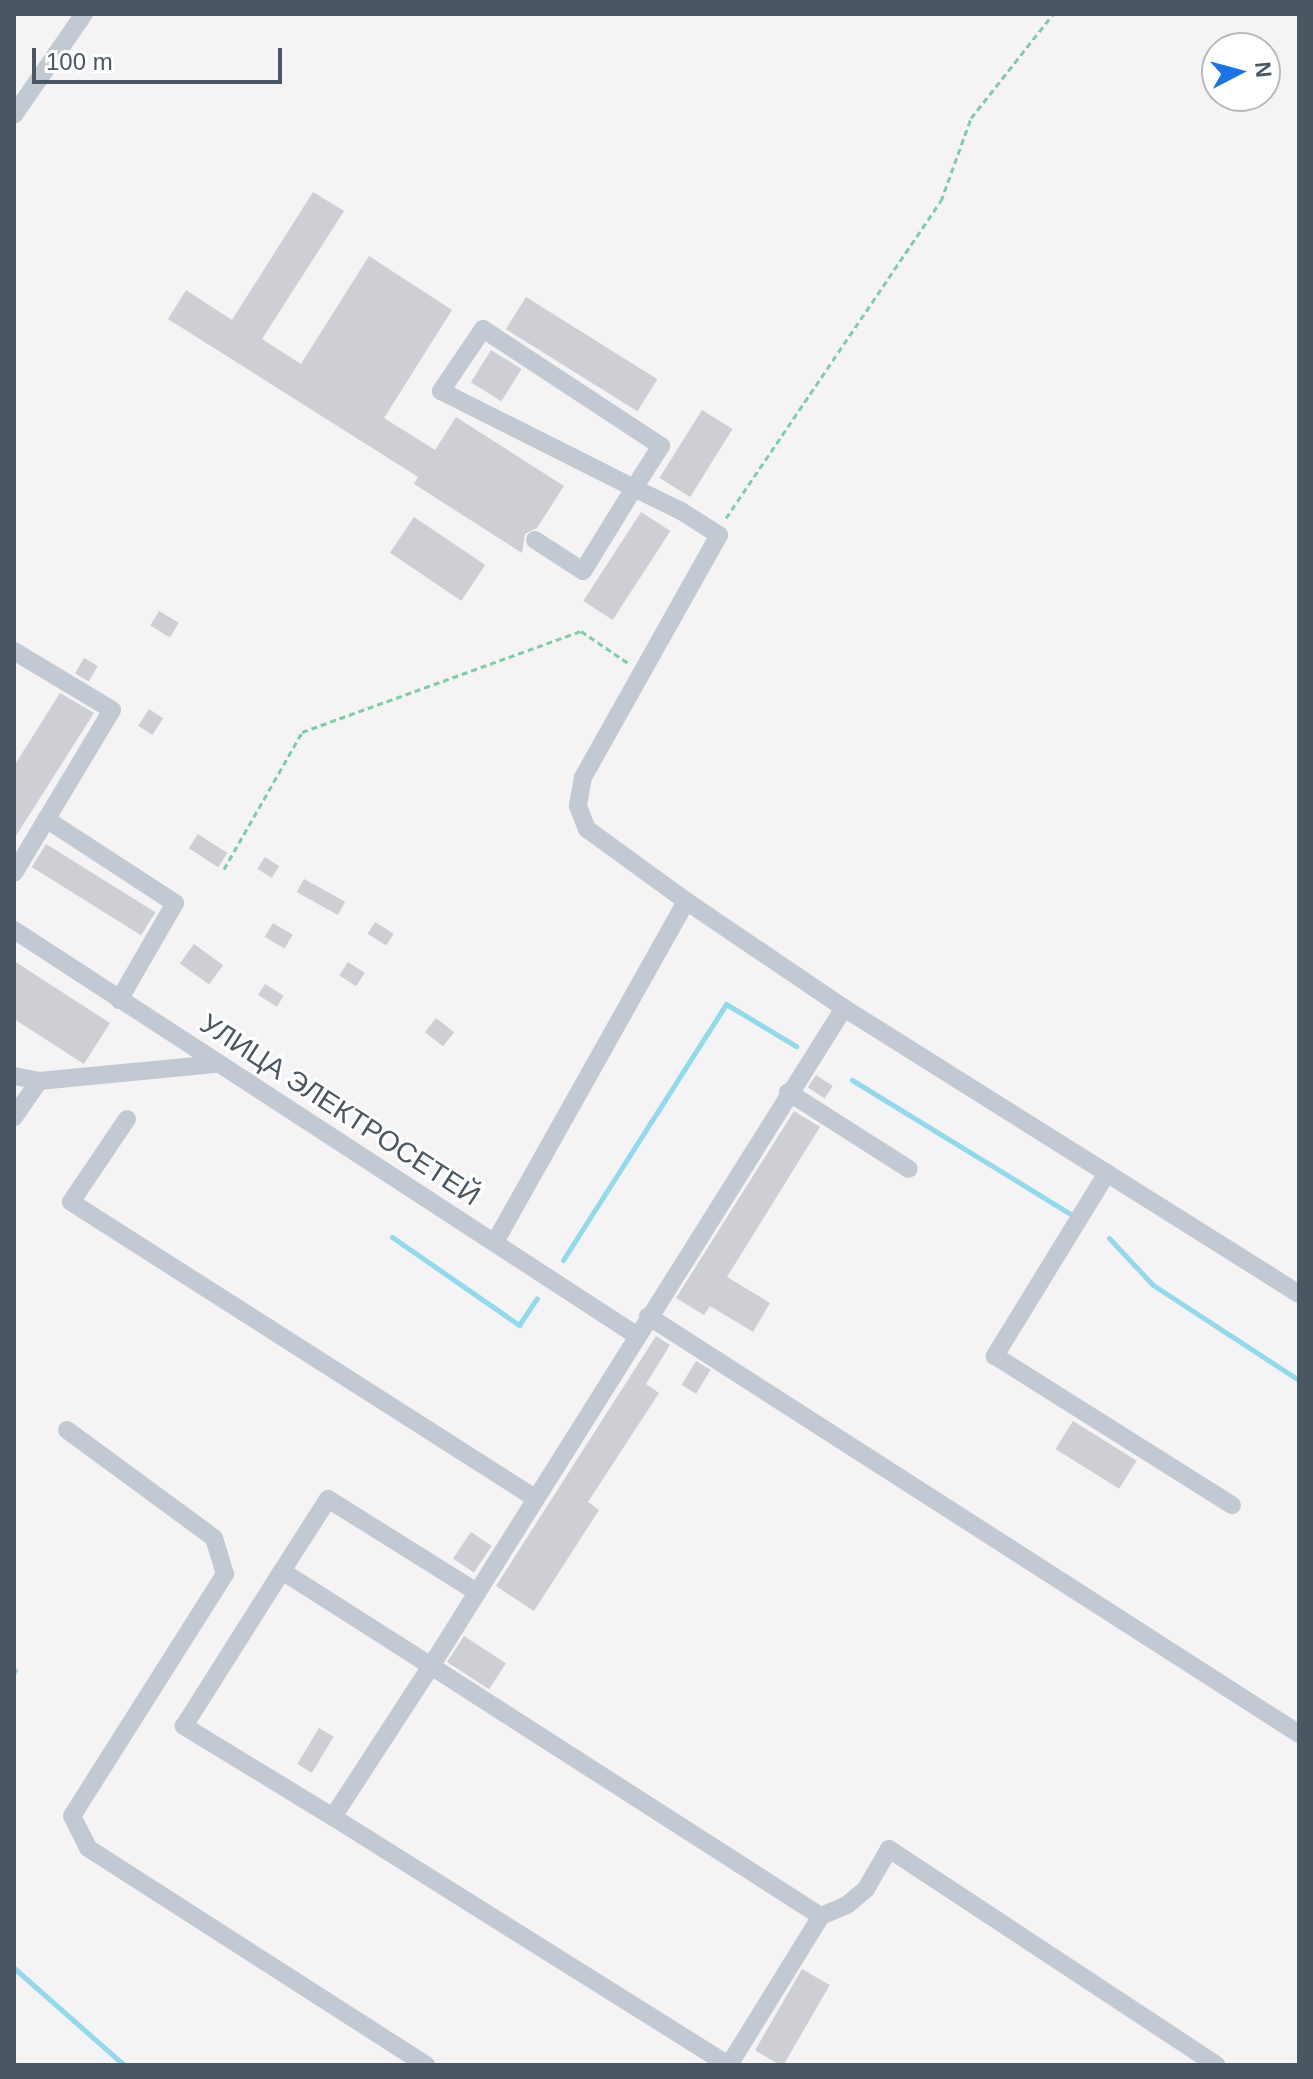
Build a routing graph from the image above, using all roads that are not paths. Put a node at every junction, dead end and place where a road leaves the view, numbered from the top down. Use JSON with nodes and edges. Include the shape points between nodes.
{"nodes":[{"id":1,"x":84,"y":14,"type":"edge"},
{"id":2,"x":14,"y":115,"type":"edge"},
{"id":3,"x":634,"y":488,"type":"junction"},
{"id":4,"x":535,"y":540,"type":"dead end"},
{"id":5,"x":14,"y":651,"type":"edge"},
{"id":6,"x":46,"y":819,"type":"junction"},
{"id":7,"x":14,"y":873,"type":"edge"},
{"id":8,"x":686,"y":901,"type":"junction"},
{"id":9,"x":14,"y":930,"type":"edge"},
{"id":10,"x":119,"y":1000,"type":"junction"},
{"id":11,"x":844,"y":1008,"type":"junction"},
{"id":12,"x":214,"y":1064,"type":"junction"},
{"id":13,"x":14,"y":1076,"type":"edge"},
{"id":14,"x":39,"y":1081,"type":"junction"},
{"id":15,"x":788,"y":1092,"type":"junction"},
{"id":16,"x":14,"y":1117,"type":"edge"},
{"id":17,"x":127,"y":1119,"type":"dead end"},
{"id":18,"x":909,"y":1169,"type":"dead end"},
{"id":19,"x":1107,"y":1173,"type":"junction"},
{"id":20,"x":495,"y":1242,"type":"junction"},
{"id":21,"x":1299,"y":1294,"type":"edge"},
{"id":22,"x":648,"y":1316,"type":"junction"},
{"id":23,"x":636,"y":1335,"type":"junction"},
{"id":24,"x":67,"y":1430,"type":"dead end"},
{"id":25,"x":535,"y":1498,"type":"junction"},
{"id":26,"x":1232,"y":1505,"type":"dead end"},
{"id":27,"x":282,"y":1571,"type":"junction"},
{"id":28,"x":477,"y":1592,"type":"junction"},
{"id":29,"x":431,"y":1666,"type":"junction"},
{"id":30,"x":1299,"y":1734,"type":"edge"},
{"id":31,"x":333,"y":1817,"type":"junction"},
{"id":32,"x":821,"y":1916,"type":"junction"},
{"id":33,"x":426,"y":2065,"type":"edge"},
{"id":34,"x":1216,"y":2065,"type":"edge"}],
"edges":[{"from":1,"to":2,"type":"street"},
{"from":3,"to":3,"type":"street","via":[[441,391],[483,329],[661,446]]},
{"from":3,"to":4,"type":"street","via":[[583,571]]},
{"from":3,"to":8,"type":"street","via":[[719,535],[583,777],[578,806],[587,829]]},
{"from":5,"to":6,"type":"street","via":[[112,710]]},
{"from":6,"to":7,"type":"street"},
{"from":6,"to":10,"type":"street","via":[[175,903]]},
{"from":8,"to":11,"type":"street"},
{"from":8,"to":20,"type":"street"},
{"from":9,"to":10,"type":"street","name":"УЛИЦА ЭЛЕКТРОСЕТЕЙ"},
{"from":10,"to":12,"type":"street","name":"УЛИЦА ЭЛЕКТРОСЕТЕЙ"},
{"from":11,"to":15,"type":"street"},
{"from":11,"to":19,"type":"street"},
{"from":12,"to":14,"type":"street"},
{"from":12,"to":20,"type":"street","name":"УЛИЦА ЭЛЕКТРОСЕТЕЙ"},
{"from":13,"to":14,"type":"street"},
{"from":14,"to":16,"type":"street"},
{"from":15,"to":18,"type":"street"},
{"from":15,"to":22,"type":"street"},
{"from":17,"to":25,"type":"street","via":[[71,1202]]},
{"from":19,"to":21,"type":"street"},
{"from":19,"to":26,"type":"street","via":[[995,1356]]},
{"from":20,"to":23,"type":"street","name":"УЛИЦА ЭЛЕКТРОСЕТЕЙ"},
{"from":22,"to":23,"type":"street"},
{"from":22,"to":30,"type":"street"},
{"from":23,"to":25,"type":"street"},
{"from":24,"to":33,"type":"street","via":[[214,1538],[225,1574],[72,1816],[88,1848]]},
{"from":25,"to":28,"type":"street"},
{"from":27,"to":28,"type":"street","via":[[328,1499]]},
{"from":27,"to":29,"type":"street"},
{"from":27,"to":31,"type":"street","via":[[184,1726]]},
{"from":28,"to":29,"type":"street"},
{"from":29,"to":31,"type":"street"},
{"from":29,"to":32,"type":"street"},
{"from":31,"to":32,"type":"street","via":[[729,2065]]},
{"from":32,"to":34,"type":"street","via":[[866,1889],[889,1849]]}]}
